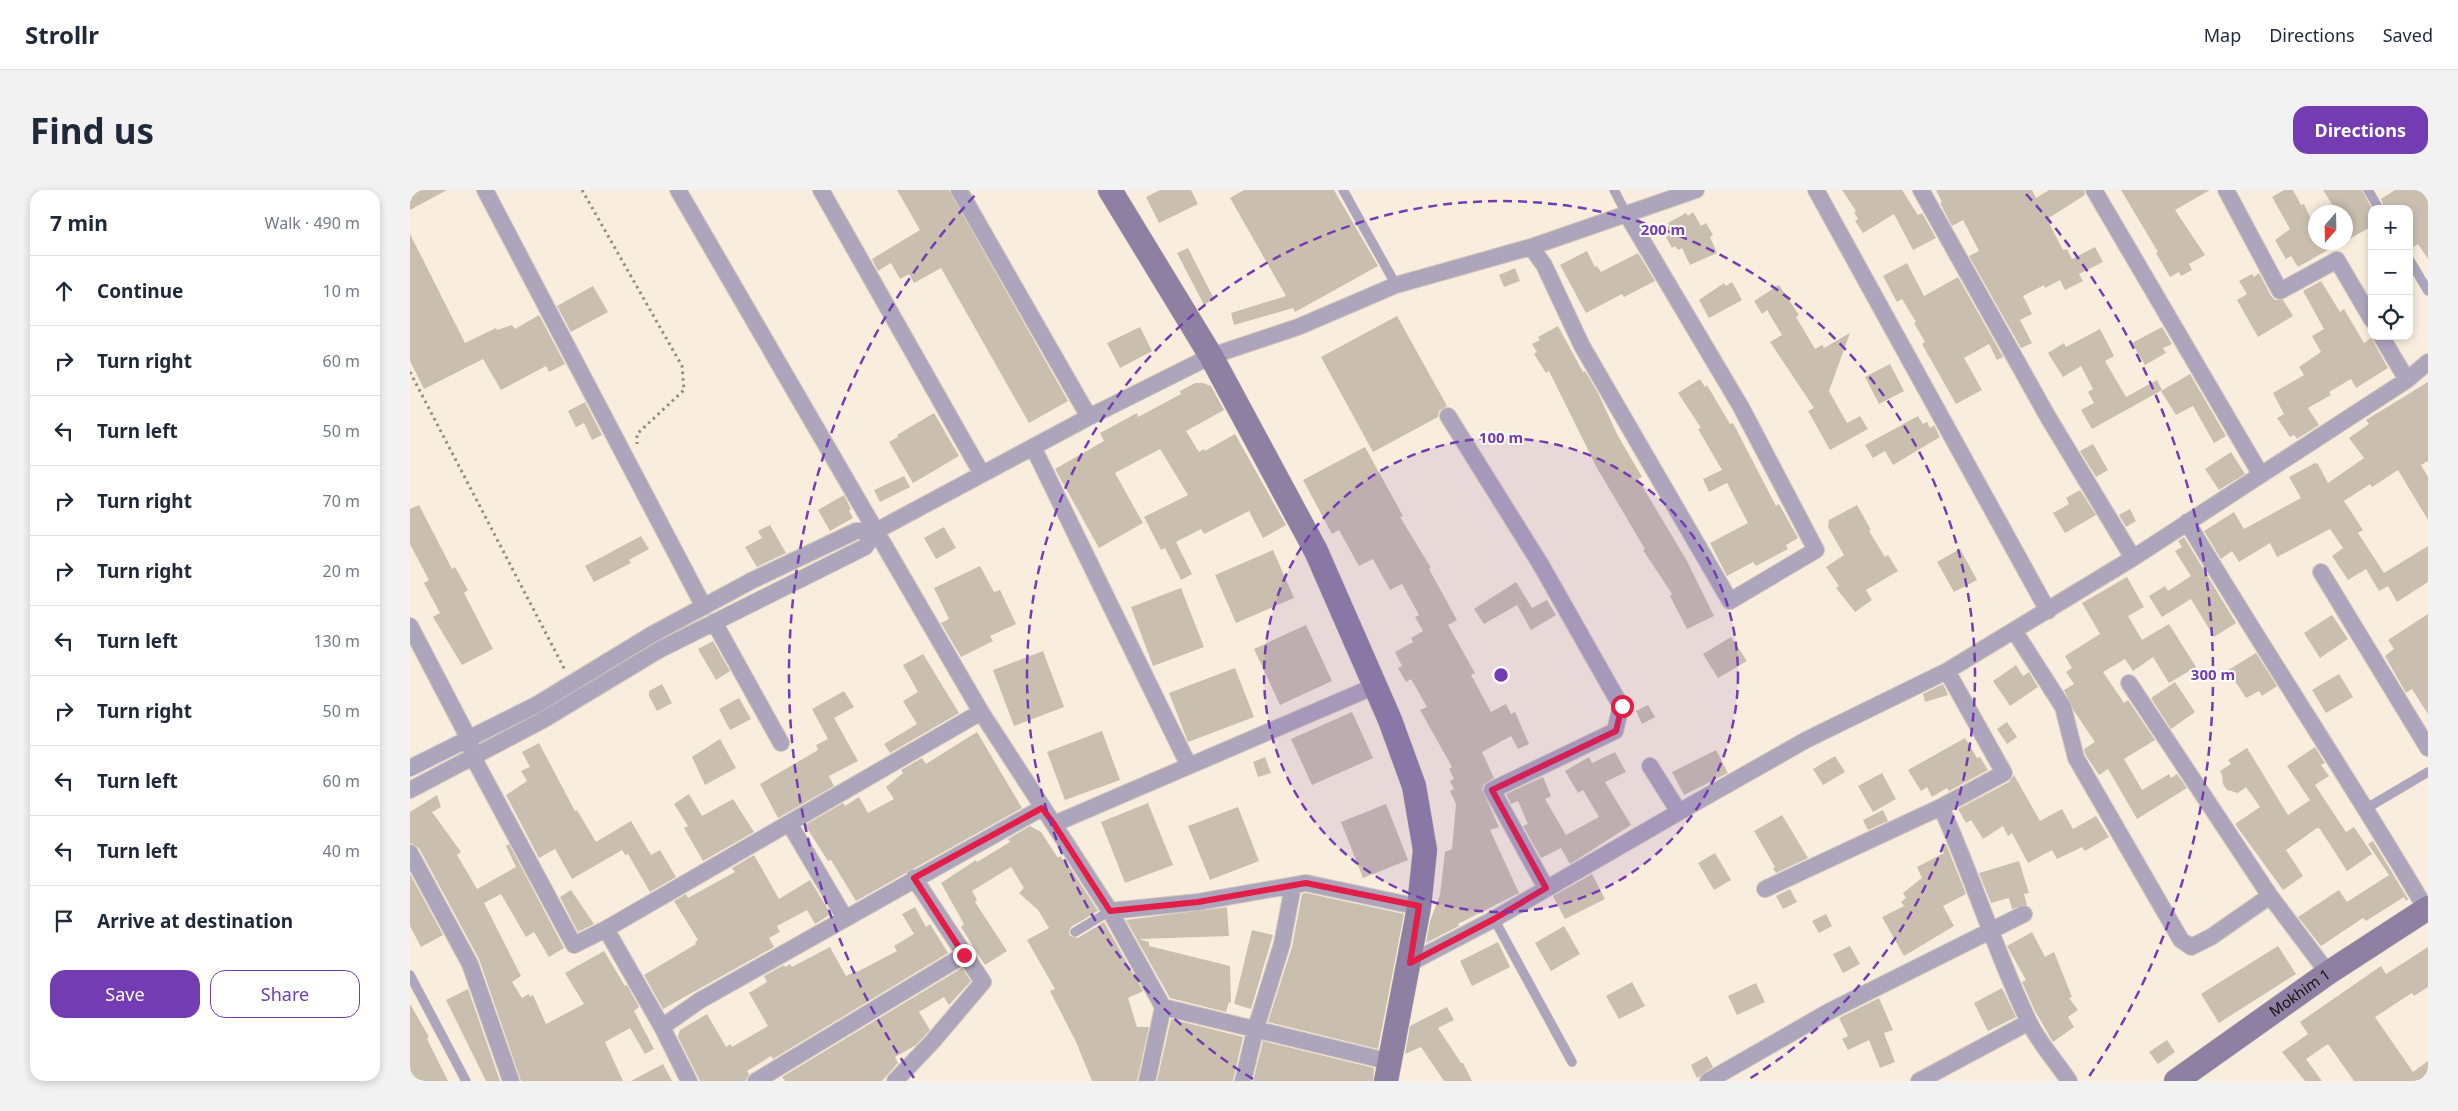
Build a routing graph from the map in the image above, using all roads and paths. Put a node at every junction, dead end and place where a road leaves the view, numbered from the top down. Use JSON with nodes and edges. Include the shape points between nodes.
{"nodes":[{"id":1,"x":485,"y":190,"type":"edge"},
{"id":2,"x":582,"y":190,"type":"edge"},
{"id":3,"x":678,"y":190,"type":"edge"},
{"id":4,"x":821,"y":190,"type":"edge"},
{"id":5,"x":959,"y":190,"type":"edge"},
{"id":6,"x":1110,"y":190,"type":"edge"},
{"id":7,"x":1343,"y":190,"type":"edge"},
{"id":8,"x":1614,"y":190,"type":"edge"},
{"id":9,"x":1696,"y":190,"type":"edge"},
{"id":10,"x":1816,"y":190,"type":"edge"},
{"id":11,"x":1921,"y":190,"type":"edge"},
{"id":12,"x":2094,"y":190,"type":"edge"},
{"id":13,"x":2226,"y":190,"type":"edge"},
{"id":14,"x":2368,"y":190,"type":"edge"},
{"id":15,"x":2377,"y":205,"type":"edge"},
{"id":16,"x":1626,"y":212,"type":"junction"},
{"id":17,"x":1531,"y":247,"type":"junction"},
{"id":18,"x":2413,"y":266,"type":"edge"},
{"id":19,"x":1396,"y":285,"type":"junction"},
{"id":20,"x":2428,"y":290,"type":"edge"},
{"id":21,"x":2368,"y":313,"type":"edge"},
{"id":22,"x":2383,"y":340,"type":"edge"},
{"id":23,"x":1211,"y":356,"type":"junction"},
{"id":24,"x":2428,"y":362,"type":"edge"},
{"id":25,"x":410,"y":372,"type":"edge"},
{"id":26,"x":2407,"y":380,"type":"junction"},
{"id":27,"x":1448,"y":416,"type":"dead end"},
{"id":28,"x":1089,"y":417,"type":"junction"},
{"id":29,"x":1033,"y":447,"type":"junction"},
{"id":30,"x":982,"y":474,"type":"junction"},
{"id":31,"x":2261,"y":475,"type":"junction"},
{"id":32,"x":636,"y":480,"type":"junction"},
{"id":33,"x":2187,"y":522,"type":"junction"},
{"id":34,"x":876,"y":531,"type":"junction"},
{"id":35,"x":2133,"y":558,"type":"junction"},
{"id":36,"x":2321,"y":572,"type":"dead end"},
{"id":37,"x":704,"y":607,"type":"junction"},
{"id":38,"x":2048,"y":611,"type":"junction"},
{"id":39,"x":714,"y":622,"type":"junction"},
{"id":40,"x":410,"y":626,"type":"edge"},
{"id":41,"x":2015,"y":632,"type":"junction"},
{"id":42,"x":1947,"y":670,"type":"junction"},
{"id":43,"x":2129,"y":683,"type":"dead end"},
{"id":44,"x":572,"y":684,"type":"junction"},
{"id":45,"x":1375,"y":686,"type":"junction"},
{"id":46,"x":981,"y":712,"type":"junction"},
{"id":47,"x":469,"y":739,"type":"junction"},
{"id":48,"x":781,"y":744,"type":"dead end"},
{"id":49,"x":2428,"y":748,"type":"edge"},
{"id":50,"x":473,"y":757,"type":"junction"},
{"id":51,"x":1189,"y":766,"type":"junction"},
{"id":52,"x":1650,"y":766,"type":"dead end"},
{"id":53,"x":410,"y":768,"type":"edge"},
{"id":54,"x":2428,"y":772,"type":"edge"},
{"id":55,"x":410,"y":790,"type":"edge"},
{"id":56,"x":1941,"y":807,"type":"junction"},
{"id":57,"x":1042,"y":808,"type":"junction"},
{"id":58,"x":2367,"y":808,"type":"junction"},
{"id":59,"x":1679,"y":812,"type":"junction"},
{"id":60,"x":789,"y":823,"type":"junction"},
{"id":61,"x":1054,"y":824,"type":"junction"},
{"id":62,"x":410,"y":854,"type":"edge"},
{"id":63,"x":914,"y":878,"type":"junction"},
{"id":64,"x":1293,"y":886,"type":"junction"},
{"id":65,"x":1546,"y":888,"type":"junction"},
{"id":66,"x":1765,"y":889,"type":"dead end"},
{"id":67,"x":2270,"y":896,"type":"junction"},
{"id":68,"x":1419,"y":906,"type":"junction"},
{"id":69,"x":2427,"y":909,"type":"edge"},
{"id":70,"x":1110,"y":911,"type":"junction"},
{"id":71,"x":2024,"y":914,"type":"dead end"},
{"id":72,"x":845,"y":918,"type":"junction"},
{"id":73,"x":1494,"y":919,"type":"junction"},
{"id":74,"x":606,"y":930,"type":"junction"},
{"id":75,"x":1990,"y":930,"type":"junction"},
{"id":76,"x":1074,"y":932,"type":"dead end"},
{"id":77,"x":964,"y":955,"type":"junction"},
{"id":78,"x":1410,"y":963,"type":"junction"},
{"id":79,"x":2328,"y":973,"type":"junction"},
{"id":80,"x":410,"y":974,"type":"edge"},
{"id":81,"x":1163,"y":1007,"type":"junction"},
{"id":82,"x":2029,"y":1022,"type":"junction"},
{"id":83,"x":662,"y":1027,"type":"junction"},
{"id":84,"x":1255,"y":1031,"type":"junction"},
{"id":85,"x":1572,"y":1062,"type":"dead end"},
{"id":86,"x":1389,"y":1072,"type":"edge"},
{"id":87,"x":466,"y":1081,"type":"edge"},
{"id":88,"x":511,"y":1081,"type":"edge"},
{"id":89,"x":689,"y":1081,"type":"edge"},
{"id":90,"x":756,"y":1081,"type":"edge"},
{"id":91,"x":895,"y":1081,"type":"edge"},
{"id":92,"x":1147,"y":1081,"type":"edge"},
{"id":93,"x":1243,"y":1081,"type":"edge"},
{"id":94,"x":1708,"y":1081,"type":"edge"},
{"id":95,"x":1919,"y":1081,"type":"edge"},
{"id":96,"x":2069,"y":1081,"type":"edge"},
{"id":97,"x":2176,"y":1081,"type":"edge"}],
"edges":[{"from":1,"to":32,"type":"street"},
{"from":2,"to":32,"type":"path","via":[[682,366],[684,390],[637,434]]},
{"from":3,"to":34,"type":"street"},
{"from":4,"to":30,"type":"street"},
{"from":5,"to":28,"type":"street"},
{"from":6,"to":23,"type":"street"},
{"from":7,"to":19,"type":"lane"},
{"from":8,"to":16,"type":"lane"},
{"from":9,"to":16,"type":"street"},
{"from":10,"to":38,"type":"street"},
{"from":11,"to":35,"type":"street","via":[[2048,417]]},
{"from":12,"to":31,"type":"street"},
{"from":13,"to":21,"type":"street","via":[[2280,291],[2337,260]]},
{"from":14,"to":15,"type":"lane"},
{"from":16,"to":17,"type":"street"},
{"from":16,"to":17,"type":"street","via":[[1741,407],[1816,550],[1730,601],[1582,346],[1544,265]]},
{"from":17,"to":19,"type":"street"},
{"from":18,"to":20,"type":"lane"},
{"from":19,"to":23,"type":"street","via":[[1298,328]]},
{"from":22,"to":26,"type":"street"},
{"from":23,"to":28,"type":"street"},
{"from":23,"to":45,"type":"street","via":[[1316,551]]},
{"from":24,"to":26,"type":"street"},
{"from":25,"to":44,"type":"path"},
{"from":26,"to":31,"type":"street"},
{"from":27,"to":65,"type":"street","via":[[1541,565],[1622,706],[1616,731],[1492,790]]},
{"from":28,"to":29,"type":"street"},
{"from":29,"to":30,"type":"street"},
{"from":29,"to":51,"type":"street"},
{"from":30,"to":34,"type":"street"},
{"from":31,"to":33,"type":"street"},
{"from":32,"to":37,"type":"street"},
{"from":33,"to":35,"type":"street"},
{"from":33,"to":58,"type":"street","via":[[2246,621]]},
{"from":34,"to":37,"type":"street","via":[[856,531]]},
{"from":34,"to":39,"type":"street","via":[[865,547]]},
{"from":34,"to":46,"type":"street"},
{"from":35,"to":38,"type":"street"},
{"from":36,"to":49,"type":"street"},
{"from":37,"to":44,"type":"street","via":[[651,635]]},
{"from":38,"to":41,"type":"street"},
{"from":39,"to":48,"type":"street"},
{"from":39,"to":50,"type":"street"},
{"from":40,"to":47,"type":"street"},
{"from":41,"to":42,"type":"street"},
{"from":41,"to":67,"type":"street","via":[[2063,707],[2076,758],[2182,940],[2191,947]]},
{"from":42,"to":56,"type":"street","via":[[2004,773]]},
{"from":42,"to":59,"type":"street","via":[[1806,740]]},
{"from":43,"to":67,"type":"street"},
{"from":44,"to":47,"type":"street"},
{"from":45,"to":51,"type":"street"},
{"from":45,"to":68,"type":"street","via":[[1414,786],[1424,850]]},
{"from":46,"to":57,"type":"street"},
{"from":46,"to":60,"type":"street"},
{"from":47,"to":50,"type":"street"},
{"from":47,"to":53,"type":"street"},
{"from":50,"to":55,"type":"street"},
{"from":50,"to":74,"type":"street","via":[[574,945]]},
{"from":51,"to":61,"type":"street"},
{"from":52,"to":59,"type":"street"},
{"from":54,"to":58,"type":"lane"},
{"from":56,"to":66,"type":"street"},
{"from":56,"to":75,"type":"street","via":[[1966,861]]},
{"from":57,"to":61,"type":"street"},
{"from":57,"to":63,"type":"street"},
{"from":58,"to":69,"type":"street"},
{"from":59,"to":65,"type":"street"},
{"from":60,"to":72,"type":"street"},
{"from":60,"to":74,"type":"street"},
{"from":61,"to":70,"type":"street"},
{"from":62,"to":88,"type":"street","via":[[470,964]]},
{"from":63,"to":72,"type":"street"},
{"from":63,"to":77,"type":"street"},
{"from":64,"to":68,"type":"street","via":[[1306,883]]},
{"from":64,"to":70,"type":"street","via":[[1198,902]]},
{"from":64,"to":84,"type":"street","via":[[1282,944]]},
{"from":65,"to":73,"type":"street"},
{"from":67,"to":79,"type":"street"},
{"from":68,"to":78,"type":"street"},
{"from":69,"to":79,"type":"street","name":"Mokhim 1"},
{"from":70,"to":76,"type":"lane"},
{"from":70,"to":81,"type":"street"},
{"from":71,"to":75,"type":"street"},
{"from":72,"to":83,"type":"street","via":[[699,1001]]},
{"from":73,"to":78,"type":"street"},
{"from":73,"to":85,"type":"lane"},
{"from":74,"to":83,"type":"street"},
{"from":75,"to":82,"type":"street"},
{"from":75,"to":94,"type":"street","via":[[1830,1011]]},
{"from":77,"to":90,"type":"street"},
{"from":77,"to":91,"type":"street","via":[[983,982],[934,1041]]},
{"from":78,"to":86,"type":"street"},
{"from":79,"to":97,"type":"street","name":"Mokhim 1"},
{"from":80,"to":87,"type":"lane"},
{"from":81,"to":84,"type":"street"},
{"from":81,"to":92,"type":"street"},
{"from":82,"to":95,"type":"street"},
{"from":82,"to":96,"type":"street"},
{"from":83,"to":89,"type":"street"},
{"from":84,"to":86,"type":"street"},
{"from":84,"to":93,"type":"street"}]}
